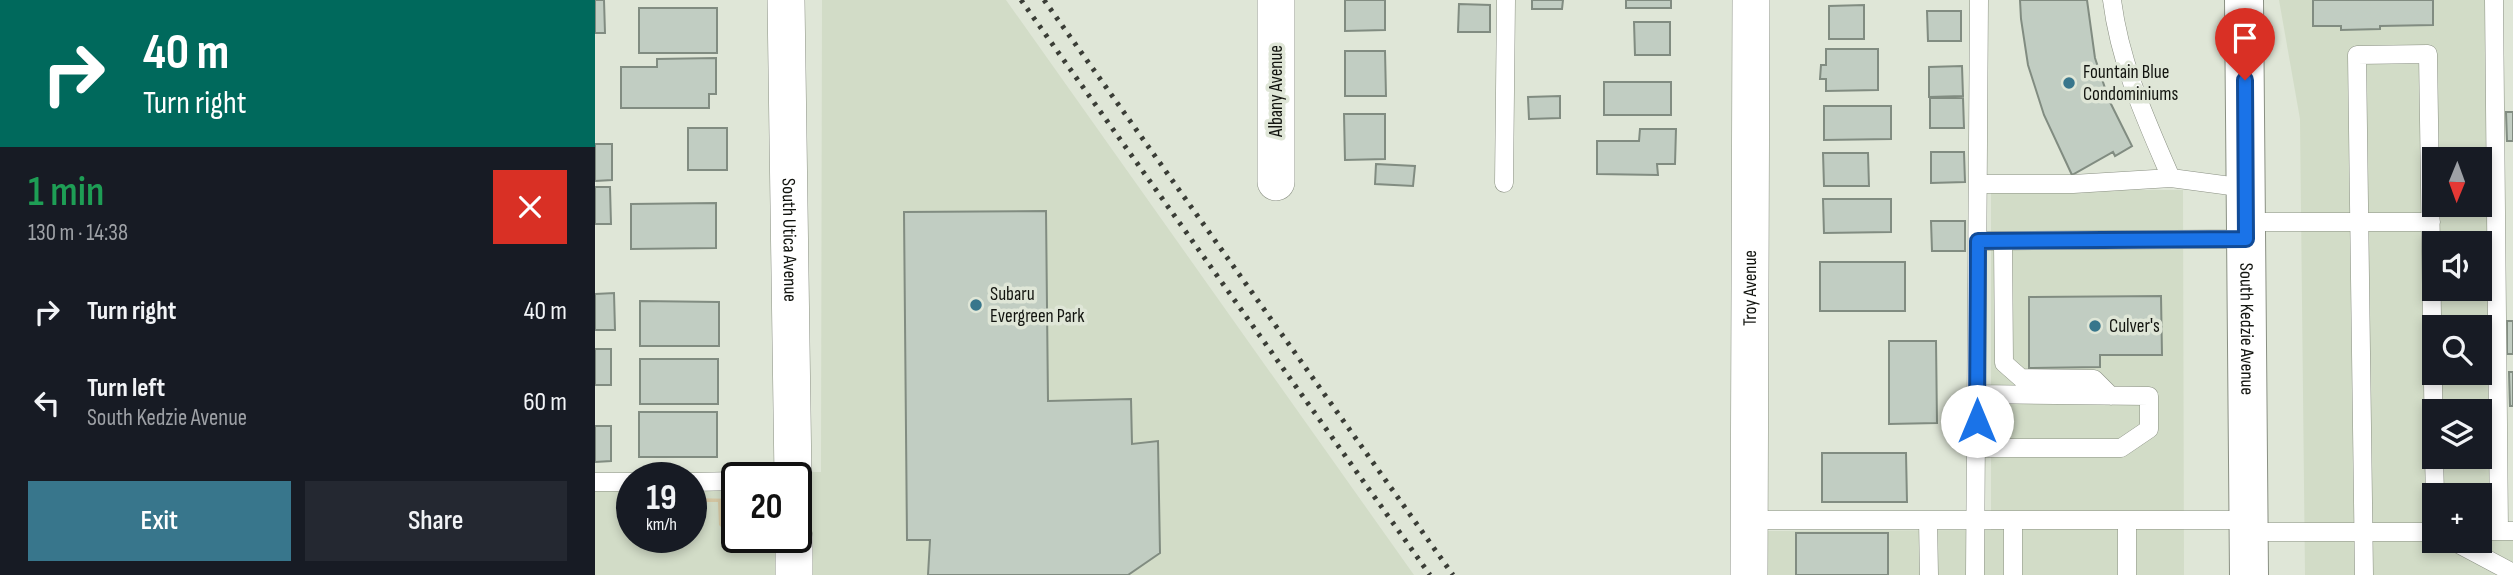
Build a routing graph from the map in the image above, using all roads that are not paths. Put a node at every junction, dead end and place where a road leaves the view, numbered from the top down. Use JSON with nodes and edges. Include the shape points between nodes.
{"nodes":[{"id":1,"x":786,"y":0,"type":"edge"},
{"id":2,"x":1276,"y":0,"type":"edge"},
{"id":3,"x":1506,"y":0,"type":"edge"},
{"id":4,"x":1751,"y":0,"type":"edge"},
{"id":5,"x":1979,"y":0,"type":"edge"},
{"id":6,"x":2112,"y":0,"type":"edge"},
{"id":7,"x":2244,"y":0,"type":"edge"},
{"id":8,"x":2494,"y":0,"type":"edge"},
{"id":9,"x":2171,"y":178,"type":"junction"},
{"id":10,"x":1276,"y":181,"type":"dead end"},
{"id":11,"x":1504,"y":183,"type":"dead end"},
{"id":12,"x":1978,"y":184,"type":"junction"},
{"id":13,"x":2246,"y":216,"type":"junction"},
{"id":14,"x":2360,"y":222,"type":"junction"},
{"id":15,"x":2431,"y":222,"type":"junction"},
{"id":16,"x":1978,"y":241,"type":"junction"},
{"id":17,"x":2003,"y":241,"type":"junction"},
{"id":18,"x":1977,"y":394,"type":"junction"},
{"id":19,"x":2111,"y":396,"type":"junction"},
{"id":20,"x":2433,"y":399,"type":"edge"},
{"id":21,"x":1977,"y":448,"type":"junction"},
{"id":22,"x":793,"y":462,"type":"edge"},
{"id":23,"x":595,"y":482,"type":"edge"},
{"id":24,"x":616,"y":482,"type":"edge"},
{"id":25,"x":1748,"y":520,"type":"junction"},
{"id":26,"x":1928,"y":520,"type":"junction"},
{"id":27,"x":2127,"y":520,"type":"junction"},
{"id":28,"x":1976,"y":521,"type":"junction"},
{"id":29,"x":2013,"y":521,"type":"junction"},
{"id":30,"x":2248,"y":526,"type":"junction"},
{"id":31,"x":2506,"y":531,"type":"edge"},
{"id":32,"x":2364,"y":532,"type":"junction"},
{"id":33,"x":2422,"y":532,"type":"edge"},
{"id":34,"x":794,"y":553,"type":"edge"},
{"id":35,"x":2476,"y":553,"type":"edge"},
{"id":36,"x":2513,"y":573,"type":"edge"},
{"id":37,"x":794,"y":575,"type":"edge"},
{"id":38,"x":1749,"y":575,"type":"edge"},
{"id":39,"x":1929,"y":575,"type":"edge"},
{"id":40,"x":1975,"y":575,"type":"edge"},
{"id":41,"x":2013,"y":575,"type":"edge"},
{"id":42,"x":2127,"y":575,"type":"edge"},
{"id":43,"x":2249,"y":575,"type":"edge"},
{"id":44,"x":2364,"y":575,"type":"edge"}],
"edges":[{"from":1,"to":22,"type":"street","name":"South Utica Avenue"},
{"from":2,"to":10,"type":"street","name":"Albany Avenue"},
{"from":3,"to":11,"type":"lane"},
{"from":4,"to":25,"type":"street","name":"Troy Avenue"},
{"from":5,"to":12,"type":"lane"},
{"from":6,"to":9,"type":"lane","via":[[2117,36]]},
{"from":7,"to":13,"type":"main road","name":"South Kedzie Avenue"},
{"from":8,"to":31,"type":"lane"},
{"from":9,"to":12,"type":"lane"},
{"from":9,"to":13,"type":"lane"},
{"from":12,"to":16,"type":"lane"},
{"from":13,"to":14,"type":"lane"},
{"from":13,"to":17,"type":"lane"},
{"from":13,"to":30,"type":"main road","name":"South Kedzie Avenue"},
{"from":14,"to":15,"type":"lane"},
{"from":14,"to":15,"type":"lane","via":[[2357,55],[2428,54]]},
{"from":14,"to":32,"type":"lane"},
{"from":15,"to":20,"type":"lane"},
{"from":16,"to":17,"type":"lane"},
{"from":16,"to":18,"type":"lane"},
{"from":17,"to":19,"type":"lane","via":[[2004,363],[2021,378],[2094,379]]},
{"from":18,"to":19,"type":"lane"},
{"from":18,"to":21,"type":"lane"},
{"from":19,"to":21,"type":"lane","via":[[2149,396],[2149,429],[2121,449]]},
{"from":21,"to":28,"type":"lane"},
{"from":23,"to":24,"type":"lane"},
{"from":25,"to":26,"type":"lane"},
{"from":25,"to":38,"type":"street","name":"Troy Avenue"},
{"from":26,"to":28,"type":"lane"},
{"from":26,"to":39,"type":"lane"},
{"from":27,"to":29,"type":"lane"},
{"from":27,"to":30,"type":"lane"},
{"from":27,"to":42,"type":"lane"},
{"from":28,"to":29,"type":"lane"},
{"from":28,"to":40,"type":"lane"},
{"from":29,"to":41,"type":"lane"},
{"from":30,"to":32,"type":"lane"},
{"from":30,"to":43,"type":"main road","name":"South Kedzie Avenue"},
{"from":32,"to":33,"type":"lane"},
{"from":32,"to":44,"type":"lane"},
{"from":34,"to":37,"type":"street"},
{"from":35,"to":36,"type":"lane"}]}
